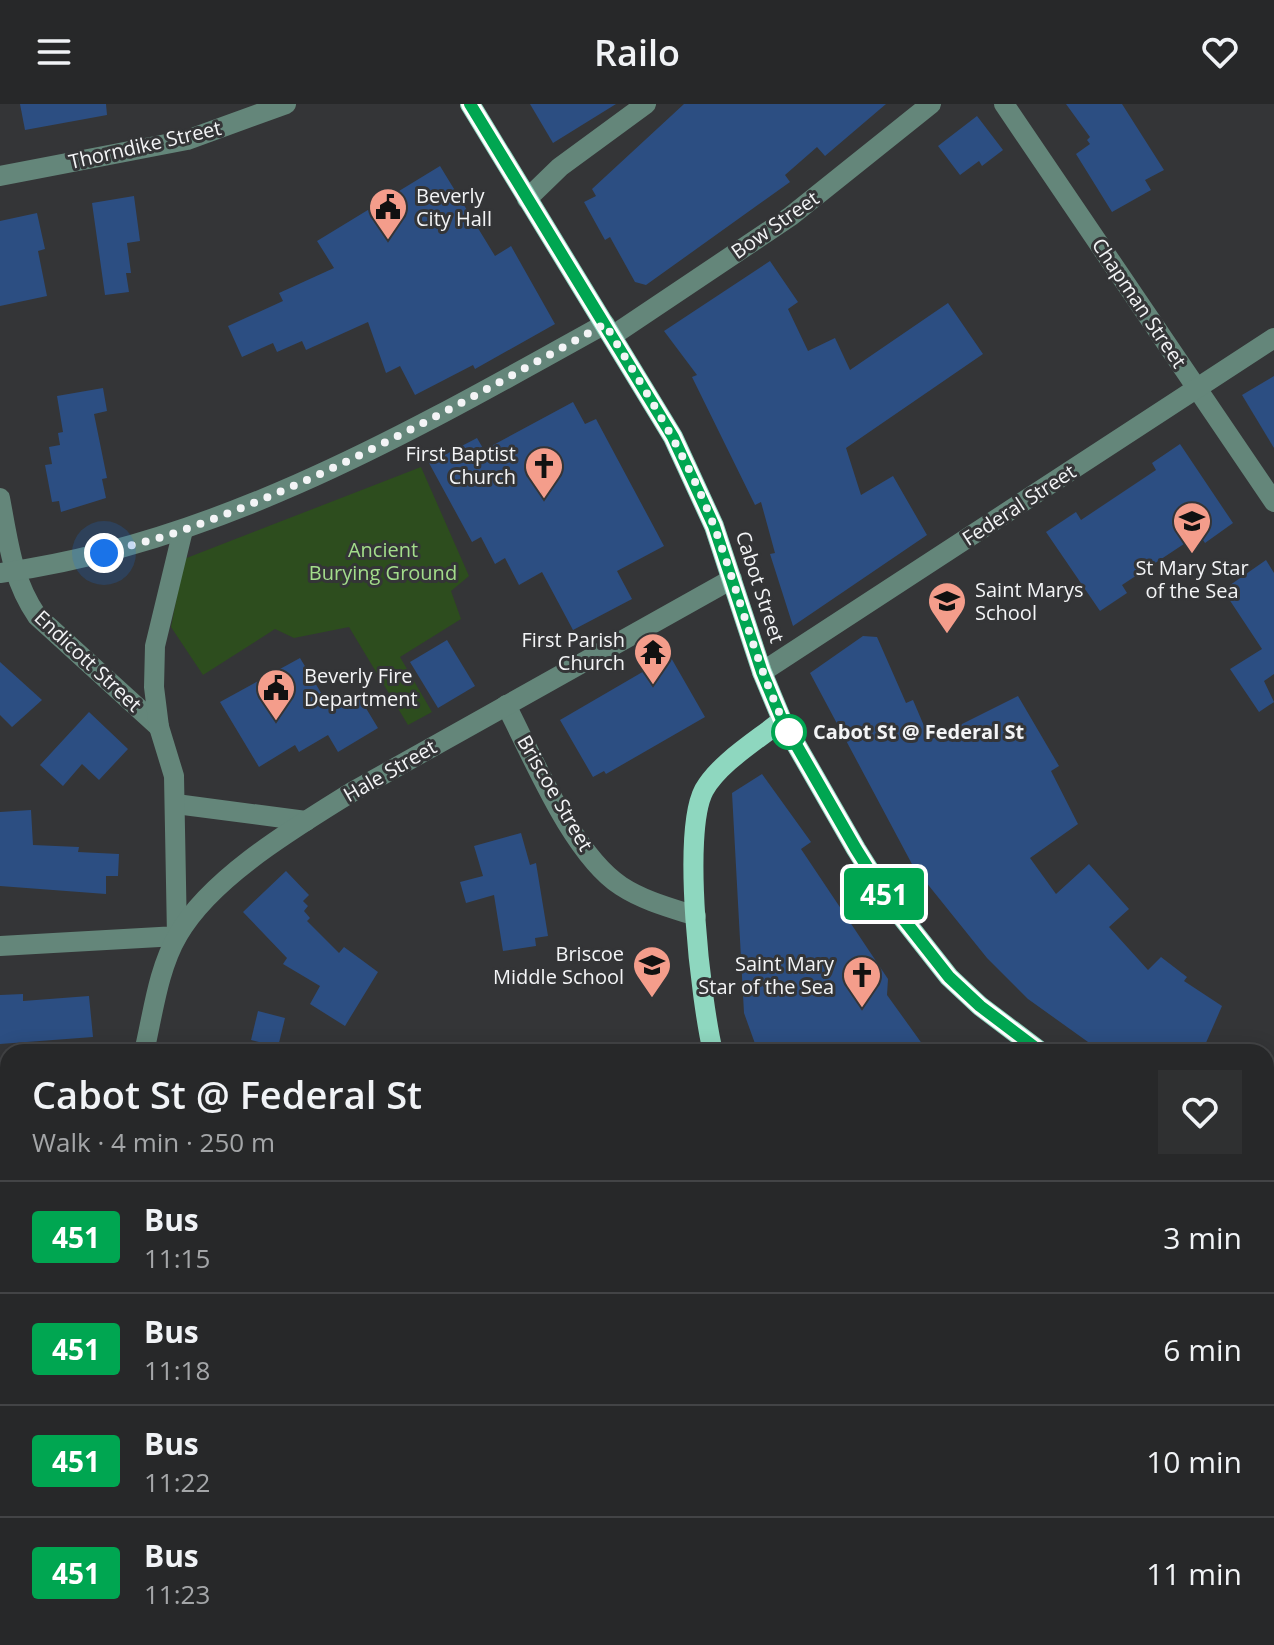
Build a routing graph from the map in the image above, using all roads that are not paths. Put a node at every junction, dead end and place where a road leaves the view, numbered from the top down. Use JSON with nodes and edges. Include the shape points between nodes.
{"nodes":[{"id":1,"x":286,"y":104,"type":"edge"},
{"id":2,"x":470,"y":104,"type":"edge"},
{"id":3,"x":646,"y":104,"type":"edge"},
{"id":4,"x":931,"y":104,"type":"edge"},
{"id":5,"x":1004,"y":104,"type":"edge"},
{"id":6,"x":0,"y":176,"type":"edge"},
{"id":7,"x":527,"y":199,"type":"junction"},
{"id":8,"x":609,"y":330,"type":"junction"},
{"id":9,"x":1274,"y":338,"type":"edge"},
{"id":10,"x":1197,"y":390,"type":"junction"},
{"id":11,"x":0,"y":498,"type":"edge"},
{"id":12,"x":1274,"y":502,"type":"edge"},
{"id":13,"x":183,"y":530,"type":"junction"},
{"id":14,"x":7,"y":572,"type":"edge"},
{"id":15,"x":732,"y":579,"type":"junction"},
{"id":16,"x":762,"y":672,"type":"junction"},
{"id":17,"x":506,"y":705,"type":"junction"},
{"id":18,"x":782,"y":720,"type":"junction"},
{"id":19,"x":159,"y":727,"type":"junction"},
{"id":20,"x":176,"y":804,"type":"junction"},
{"id":21,"x":306,"y":821,"type":"junction"},
{"id":22,"x":696,"y":916,"type":"junction"},
{"id":23,"x":177,"y":936,"type":"junction"},
{"id":24,"x":0,"y":946,"type":"edge"},
{"id":25,"x":146,"y":1044,"type":"edge"},
{"id":26,"x":711,"y":1044,"type":"edge"},
{"id":27,"x":1030,"y":1044,"type":"edge"}],
"edges":[{"from":1,"to":6,"type":"street","name":"Thorndike Street","via":[[187,140]]},
{"from":2,"to":7,"type":"main road","name":"Cabot Street"},
{"from":3,"to":7,"type":"street","via":[[560,167]]},
{"from":4,"to":8,"type":"street","name":"Bow Street","via":[[791,216]]},
{"from":5,"to":10,"type":"street","name":"Chapman Street"},
{"from":7,"to":8,"type":"main road","name":"Cabot Street"},
{"from":8,"to":13,"type":"street","name":"Bow Street","via":[[416,428],[269,497]]},
{"from":8,"to":15,"type":"main road","name":"Cabot Street","via":[[673,437]]},
{"from":9,"to":10,"type":"street","name":"Federal Street"},
{"from":10,"to":12,"type":"street","name":"Chapman Street"},
{"from":10,"to":16,"type":"street","name":"Federal Street"},
{"from":11,"to":14,"type":"street","name":"Endicott Street"},
{"from":13,"to":14,"type":"street","name":"Bow Street","via":[[104,553]]},
{"from":13,"to":19,"type":"street","via":[[155,646]]},
{"from":14,"to":19,"type":"street","name":"Endicott Street","via":[[37,616]]},
{"from":15,"to":16,"type":"main road","name":"Cabot Street"},
{"from":15,"to":17,"type":"street","name":"Hale Street"},
{"from":16,"to":18,"type":"main road","name":"Cabot Street"},
{"from":17,"to":21,"type":"street","name":"Hale Street"},
{"from":17,"to":22,"type":"street","name":"Briscoe Street","via":[[578,842],[598,866],[620,886],[649,901]]},
{"from":18,"to":22,"type":"main road","via":[[704,790],[695,836]]},
{"from":18,"to":27,"type":"main road","name":"Cabot Street","via":[[863,861],[920,941],[980,1006]]},
{"from":19,"to":20,"type":"street","via":[[169,751]]},
{"from":20,"to":21,"type":"street"},
{"from":20,"to":23,"type":"street"},
{"from":21,"to":23,"type":"street","name":"Hale Street","via":[[224,882]]},
{"from":22,"to":26,"type":"main road","via":[[699,982]]},
{"from":23,"to":24,"type":"street"},
{"from":23,"to":25,"type":"street","name":"Hale Street"}]}
